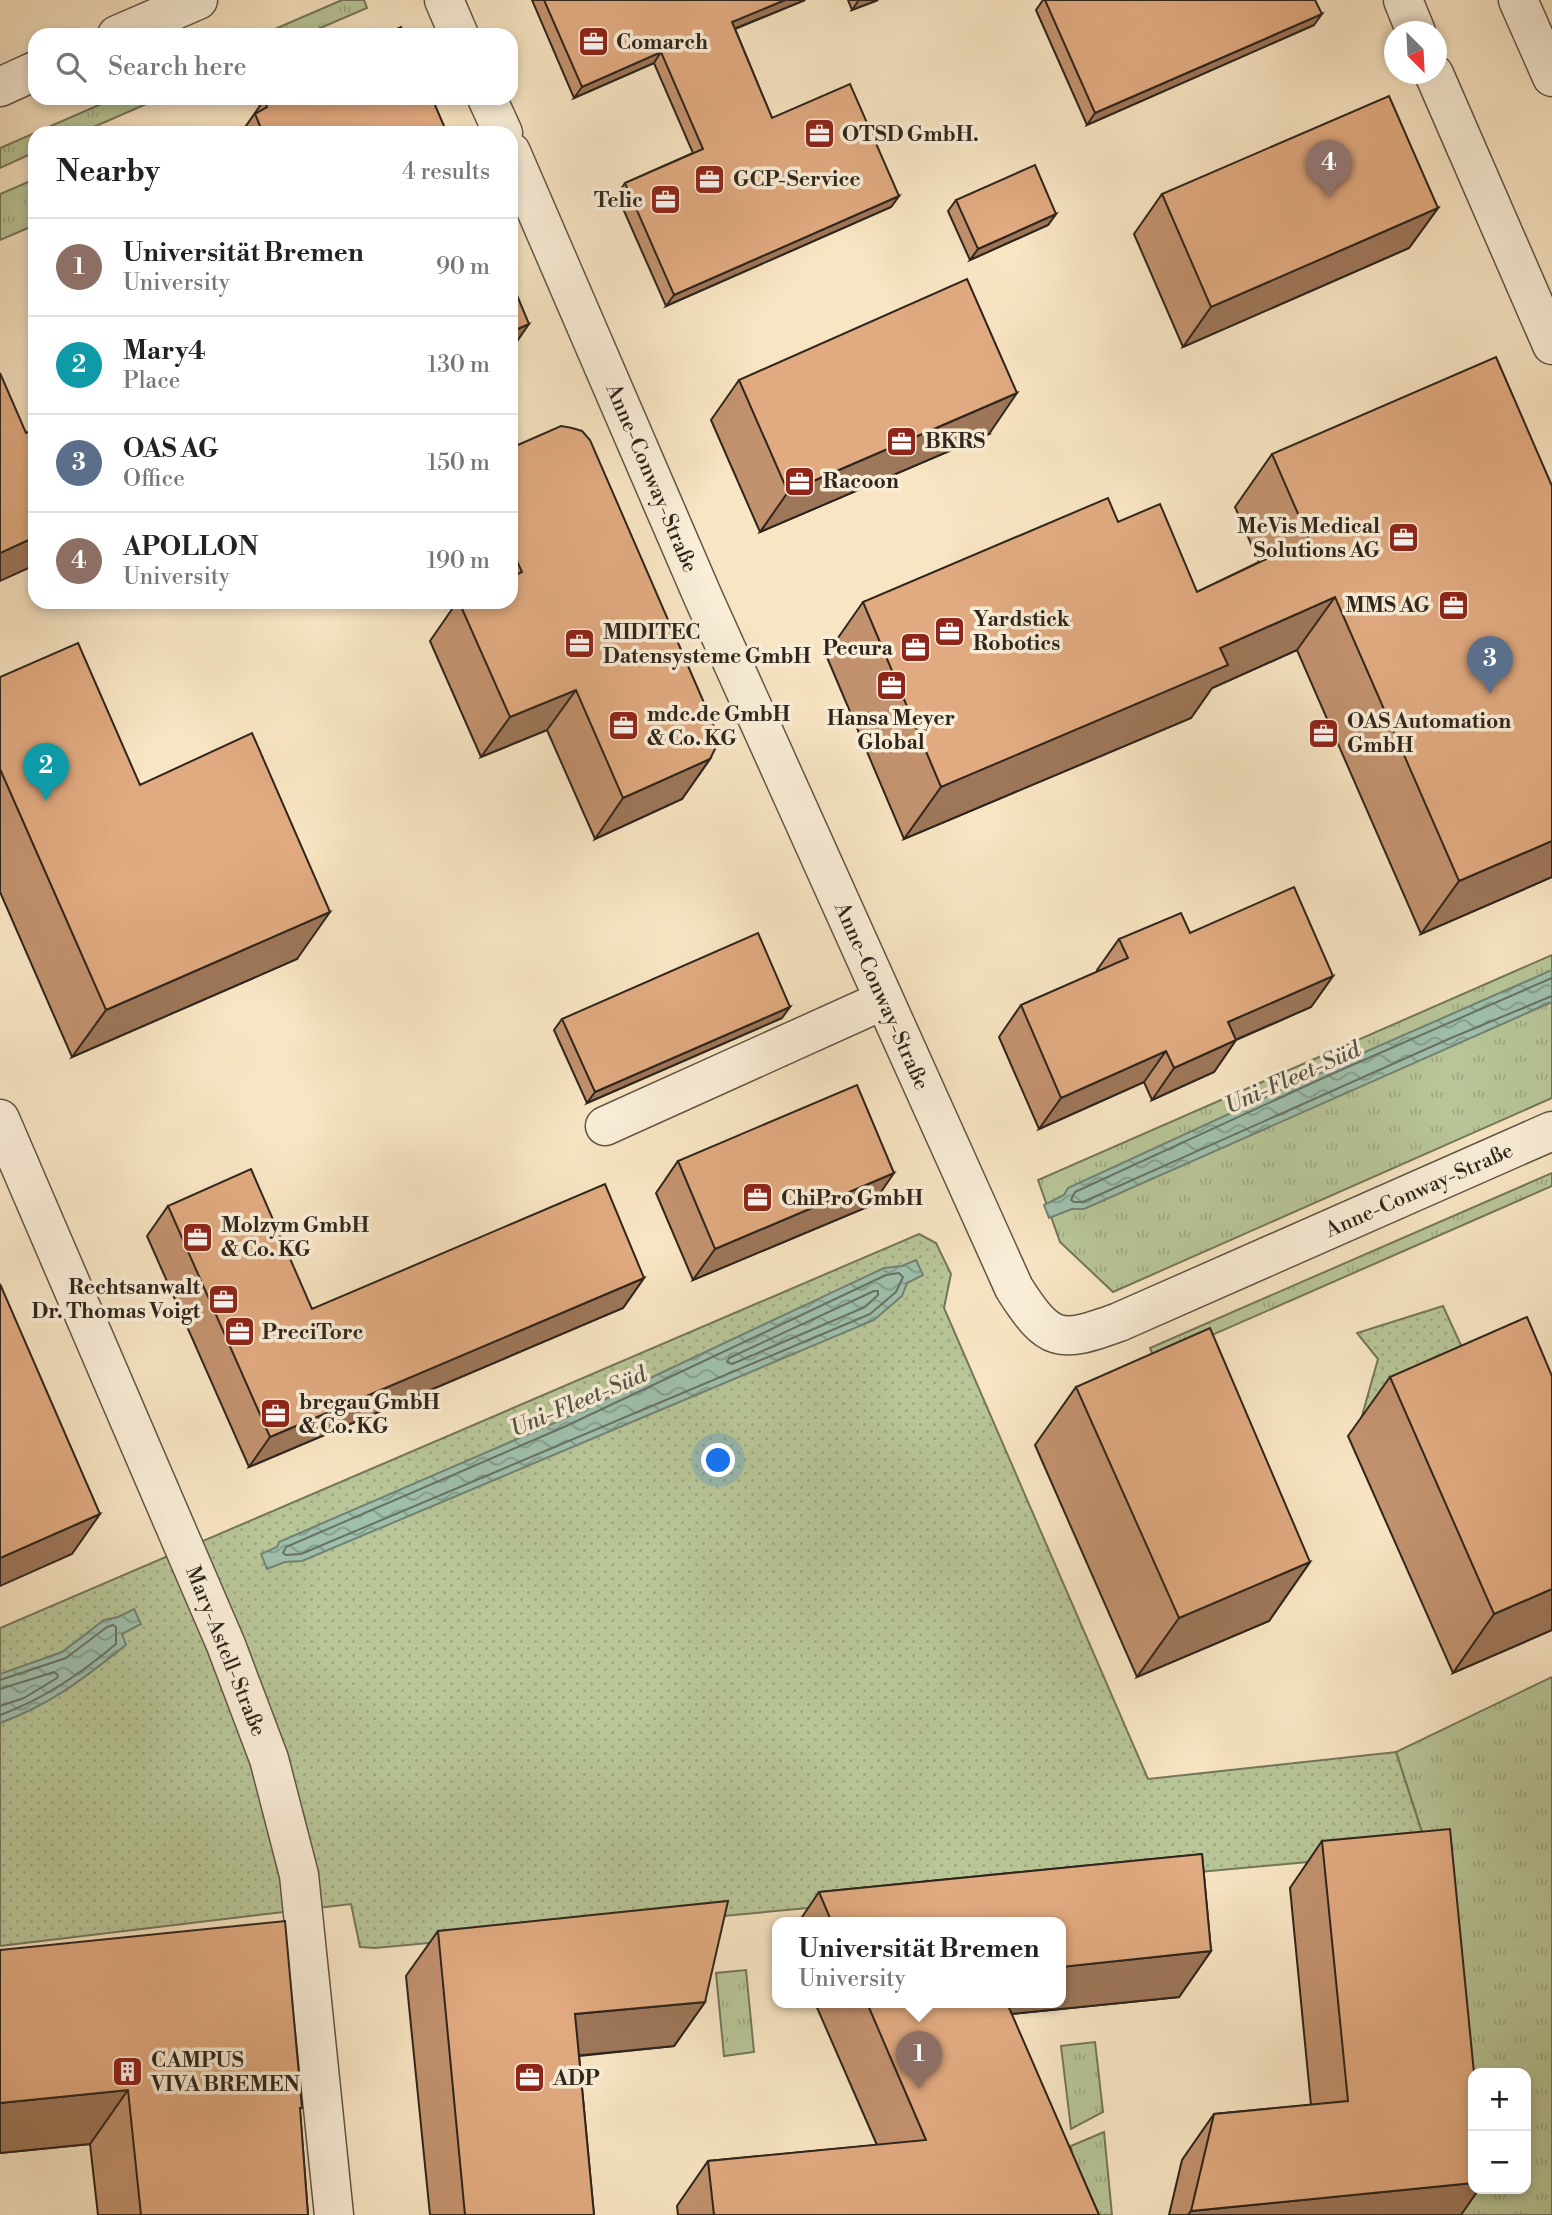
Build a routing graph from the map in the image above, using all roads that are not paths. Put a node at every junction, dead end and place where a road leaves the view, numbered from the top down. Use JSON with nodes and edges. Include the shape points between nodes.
{"nodes":[{"id":1,"x":198,"y":0,"type":"edge"},
{"id":2,"x":444,"y":0,"type":"edge"},
{"id":3,"x":1403,"y":0,"type":"edge"},
{"id":4,"x":1518,"y":0,"type":"edge"},
{"id":5,"x":1412,"y":21,"type":"edge"},
{"id":6,"x":133,"y":28,"type":"edge"},
{"id":7,"x":456,"y":28,"type":"edge"},
{"id":8,"x":28,"y":74,"type":"edge"},
{"id":9,"x":1552,"y":77,"type":"edge"},
{"id":10,"x":1438,"y":84,"type":"edge"},
{"id":11,"x":0,"y":87,"type":"edge"},
{"id":12,"x":490,"y":105,"type":"edge"},
{"id":13,"x":500,"y":126,"type":"edge"},
{"id":14,"x":518,"y":168,"type":"edge"},
{"id":15,"x":1552,"y":345,"type":"edge"},
{"id":16,"x":884,"y":1000,"type":"junction"},
{"id":17,"x":0,"y":1119,"type":"edge"},
{"id":18,"x":605,"y":1126,"type":"dead end"},
{"id":19,"x":1552,"y":1131,"type":"edge"},
{"id":20,"x":334,"y":2215,"type":"edge"}],
"edges":[{"from":1,"to":6,"type":"street"},
{"from":2,"to":7,"type":"street"},
{"from":3,"to":5,"type":"street"},
{"from":4,"to":9,"type":"street"},
{"from":8,"to":11,"type":"street"},
{"from":10,"to":15,"type":"street"},
{"from":12,"to":13,"type":"street"},
{"from":14,"to":16,"type":"street","name":"Anne-Conway-Straße"},
{"from":16,"to":18,"type":"street"},
{"from":16,"to":19,"type":"street","name":"Anne-Conway-Straße","via":[[1014,1288],[1033,1318],[1060,1335],[1084,1334],[1119,1322]]},
{"from":17,"to":20,"type":"street","name":"Mary-Astell-Straße","via":[[226,1645],[269,1759],[299,1875]]}]}
